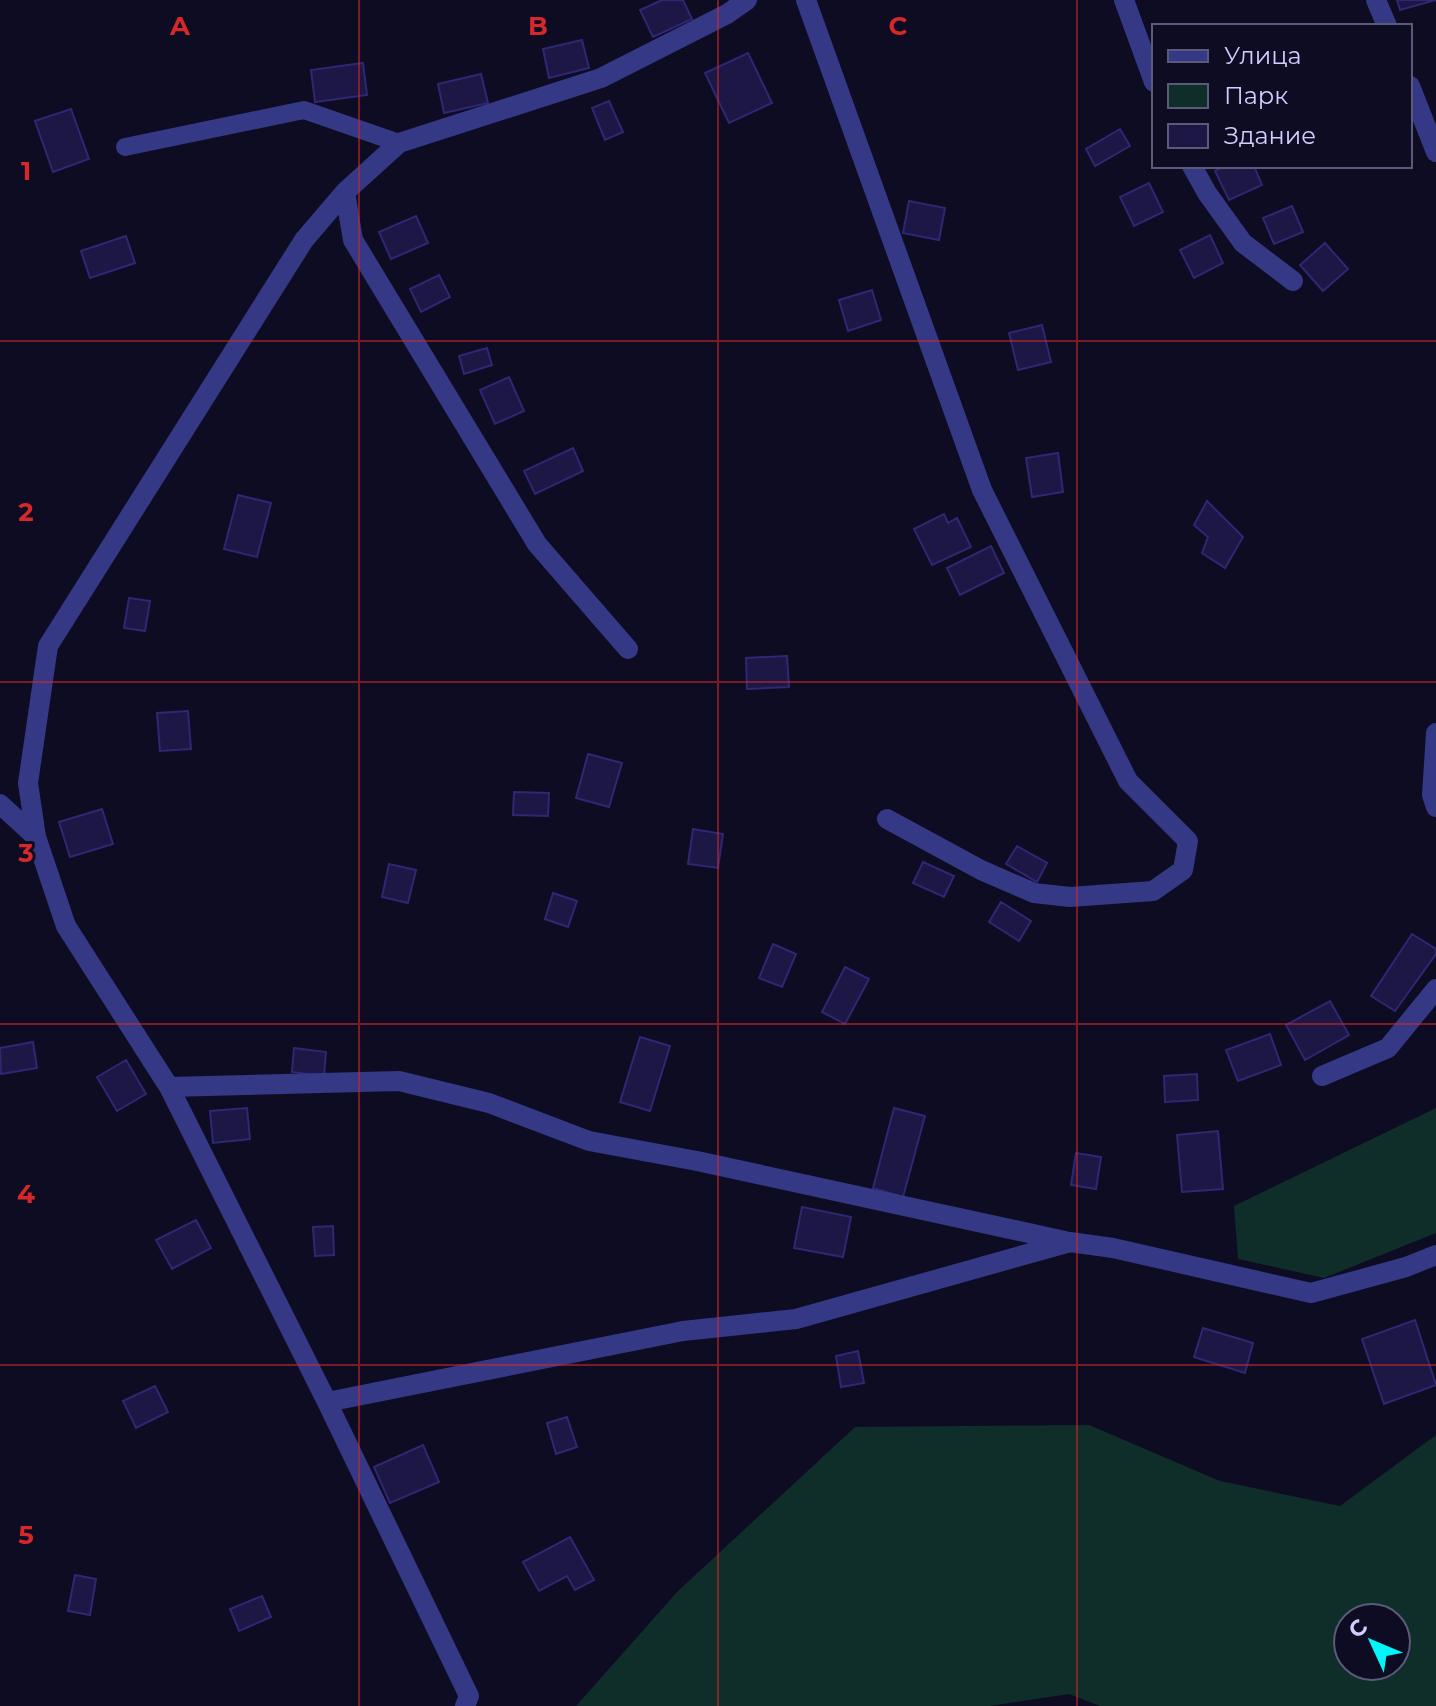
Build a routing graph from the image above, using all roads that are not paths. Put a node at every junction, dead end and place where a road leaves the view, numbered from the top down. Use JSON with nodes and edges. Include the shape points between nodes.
{"nodes":[{"id":1,"x":747,"y":0,"type":"edge"},
{"id":2,"x":806,"y":0,"type":"edge"},
{"id":3,"x":1124,"y":0,"type":"edge"},
{"id":4,"x":1376,"y":0,"type":"edge"},
{"id":5,"x":1386,"y":24,"type":"edge"},
{"id":6,"x":1152,"y":77,"type":"edge"},
{"id":7,"x":1412,"y":91,"type":"edge"},
{"id":8,"x":399,"y":143,"type":"junction"},
{"id":9,"x":125,"y":147,"type":"dead end"},
{"id":10,"x":1436,"y":152,"type":"edge"},
{"id":11,"x":1193,"y":168,"type":"edge"},
{"id":12,"x":345,"y":192,"type":"junction"},
{"id":13,"x":1293,"y":281,"type":"dead end"},
{"id":14,"x":628,"y":649,"type":"dead end"},
{"id":15,"x":1436,"y":733,"type":"edge"},
{"id":16,"x":0,"y":804,"type":"edge"},
{"id":17,"x":1436,"y":807,"type":"edge"},
{"id":18,"x":887,"y":819,"type":"dead end"},
{"id":19,"x":36,"y":837,"type":"junction"},
{"id":20,"x":1436,"y":989,"type":"edge"},
{"id":21,"x":1322,"y":1076,"type":"dead end"},
{"id":22,"x":169,"y":1087,"type":"junction"},
{"id":23,"x":1070,"y":1242,"type":"junction"},
{"id":24,"x":1436,"y":1255,"type":"edge"},
{"id":25,"x":327,"y":1402,"type":"junction"},
{"id":26,"x":465,"y":1706,"type":"edge"}],
"edges":[{"from":1,"to":8,"type":"street","via":[[601,78]]},
{"from":2,"to":18,"type":"street","via":[[982,490],[1128,781],[1188,841],[1183,870],[1153,891],[1070,897],[1034,893]]},
{"from":3,"to":6,"type":"street"},
{"from":4,"to":5,"type":"street"},
{"from":7,"to":10,"type":"street"},
{"from":8,"to":9,"type":"lane","via":[[304,110]]},
{"from":8,"to":12,"type":"street"},
{"from":11,"to":13,"type":"street","via":[[1243,243]]},
{"from":12,"to":14,"type":"street","via":[[353,240],[537,544]]},
{"from":12,"to":19,"type":"street","via":[[304,240],[48,646],[28,783]]},
{"from":15,"to":17,"type":"street"},
{"from":16,"to":19,"type":"street"},
{"from":19,"to":22,"type":"street","via":[[66,926]]},
{"from":20,"to":21,"type":"street","via":[[1388,1048]]},
{"from":22,"to":23,"type":"street","via":[[399,1081],[489,1103],[589,1141]]},
{"from":22,"to":25,"type":"street"},
{"from":23,"to":24,"type":"street","via":[[1311,1293]]},
{"from":23,"to":25,"type":"street","via":[[796,1319],[683,1331]]},
{"from":25,"to":26,"type":"street","via":[[469,1696]]}]}
